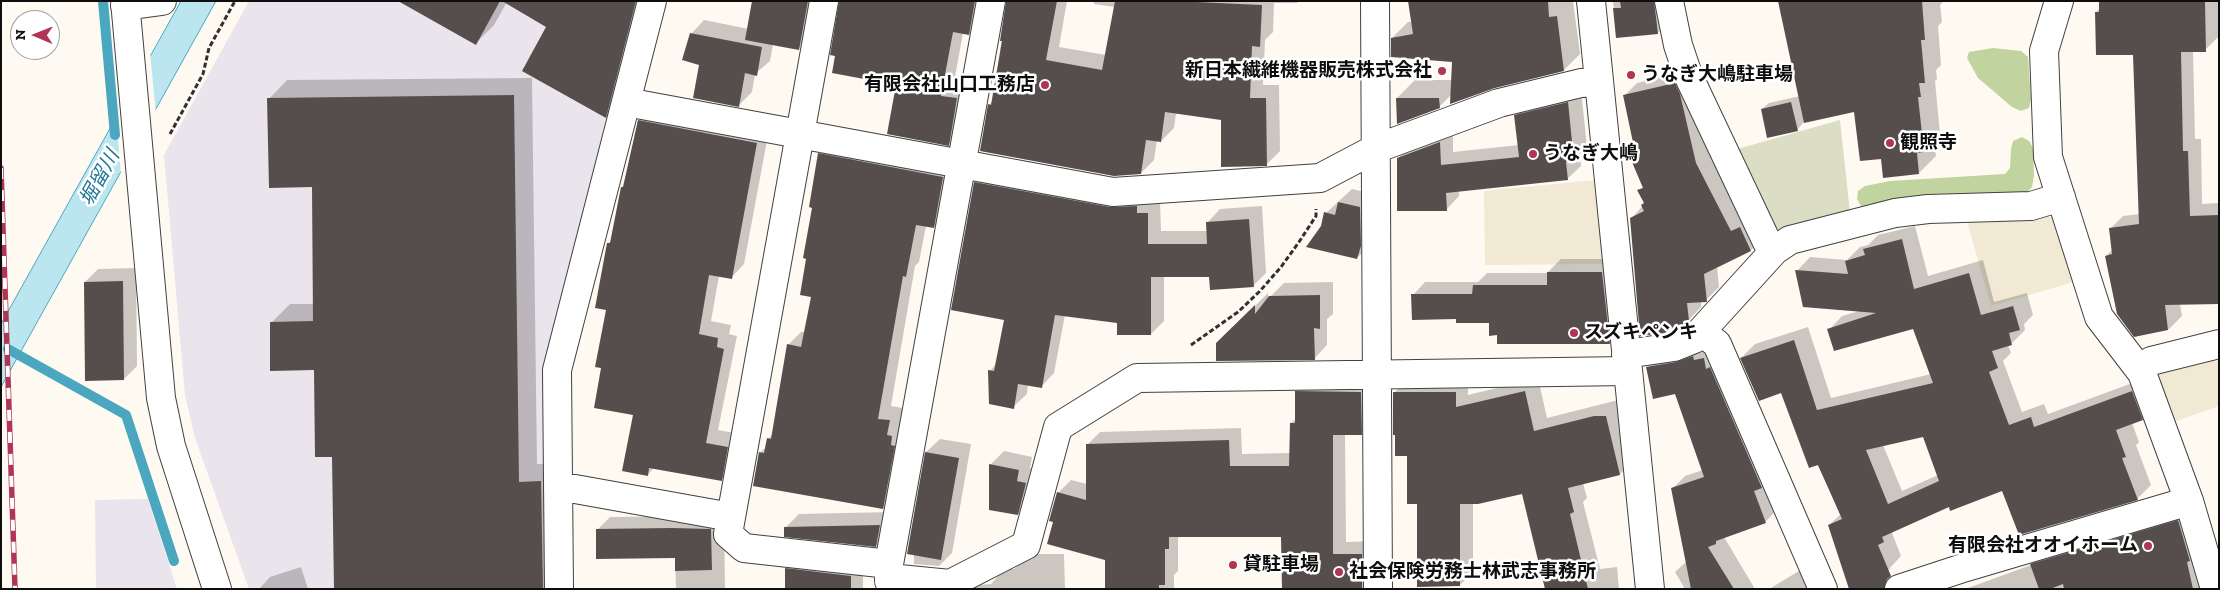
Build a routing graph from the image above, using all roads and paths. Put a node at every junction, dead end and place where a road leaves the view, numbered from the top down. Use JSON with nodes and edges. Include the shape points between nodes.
{"nodes":[{"id":1,"x":162,"y":1,"type":"edge"},
{"id":2,"x":235,"y":1,"type":"edge"},
{"id":3,"x":652,"y":1,"type":"edge"},
{"id":4,"x":824,"y":1,"type":"edge"},
{"id":5,"x":991,"y":1,"type":"edge"},
{"id":6,"x":1375,"y":1,"type":"edge"},
{"id":7,"x":1590,"y":1,"type":"edge"},
{"id":8,"x":1669,"y":1,"type":"edge"},
{"id":9,"x":2059,"y":1,"type":"edge"},
{"id":10,"x":125,"y":4,"type":"edge"},
{"id":11,"x":1598,"y":82,"type":"junction"},
{"id":12,"x":626,"y":102,"type":"junction"},
{"id":13,"x":800,"y":135,"type":"junction"},
{"id":14,"x":168,"y":138,"type":"dead end"},
{"id":15,"x":1375,"y":149,"type":"junction"},
{"id":16,"x":961,"y":164,"type":"junction"},
{"id":17,"x":1313,"y":178,"type":"junction"},
{"id":18,"x":2060,"y":197,"type":"junction"},
{"id":19,"x":1774,"y":250,"type":"junction"},
{"id":20,"x":1702,"y":332,"type":"junction"},
{"id":21,"x":2219,"y":344,"type":"edge"},
{"id":22,"x":1188,"y":347,"type":"dead end"},
{"id":23,"x":1627,"y":363,"type":"junction"},
{"id":24,"x":2140,"y":370,"type":"junction"},
{"id":25,"x":1377,"y":375,"type":"junction"},
{"id":26,"x":558,"y":489,"type":"junction"},
{"id":27,"x":2189,"y":501,"type":"junction"},
{"id":28,"x":731,"y":517,"type":"junction"},
{"id":29,"x":889,"y":577,"type":"edge"},
{"id":30,"x":216,"y":589,"type":"edge"},
{"id":31,"x":559,"y":589,"type":"edge"},
{"id":32,"x":1378,"y":589,"type":"edge"},
{"id":33,"x":1650,"y":589,"type":"edge"},
{"id":34,"x":1823,"y":589,"type":"edge"},
{"id":35,"x":1899,"y":589,"type":"edge"},
{"id":36,"x":2215,"y":589,"type":"edge"}],
"edges":[{"from":1,"to":10,"type":"street"},
{"from":2,"to":14,"type":"path","via":[[209,48],[203,74]]},
{"from":3,"to":12,"type":"street"},
{"from":4,"to":13,"type":"street"},
{"from":5,"to":16,"type":"street"},
{"from":6,"to":15,"type":"street"},
{"from":7,"to":11,"type":"street"},
{"from":8,"to":19,"type":"street","via":[[1688,75],[1767,242]]},
{"from":9,"to":18,"type":"street","via":[[2044,51],[2048,157]]},
{"from":10,"to":30,"type":"street","via":[[161,398],[171,446]]},
{"from":11,"to":15,"type":"street","via":[[1581,83],[1499,103]]},
{"from":11,"to":23,"type":"street"},
{"from":12,"to":13,"type":"street"},
{"from":12,"to":26,"type":"street","via":[[557,370]]},
{"from":13,"to":16,"type":"street"},
{"from":13,"to":28,"type":"street"},
{"from":15,"to":17,"type":"street","via":[[1320,178]]},
{"from":15,"to":25,"type":"street"},
{"from":16,"to":17,"type":"street","via":[[1113,192]]},
{"from":16,"to":29,"type":"street"},
{"from":17,"to":22,"type":"path","via":[[1316,216],[1281,267],[1238,312]]},
{"from":18,"to":19,"type":"street","via":[[2031,206],[1895,213],[1803,236]]},
{"from":18,"to":24,"type":"street","via":[[2099,317]]},
{"from":19,"to":20,"type":"street"},
{"from":20,"to":23,"type":"street","via":[[1674,348]]},
{"from":20,"to":34,"type":"street","via":[[1716,344]]},
{"from":21,"to":24,"type":"street","via":[[2151,361]]},
{"from":23,"to":25,"type":"street"},
{"from":23,"to":33,"type":"street"},
{"from":24,"to":27,"type":"street"},
{"from":25,"to":29,"type":"street","via":[[1137,378],[1058,427],[1026,545],[950,584]]},
{"from":25,"to":32,"type":"street"},
{"from":26,"to":28,"type":"street","via":[[575,489]]},
{"from":26,"to":31,"type":"street"},
{"from":27,"to":35,"type":"street"},
{"from":27,"to":36,"type":"street"},
{"from":28,"to":29,"type":"street","via":[[728,534],[744,548]]}]}
